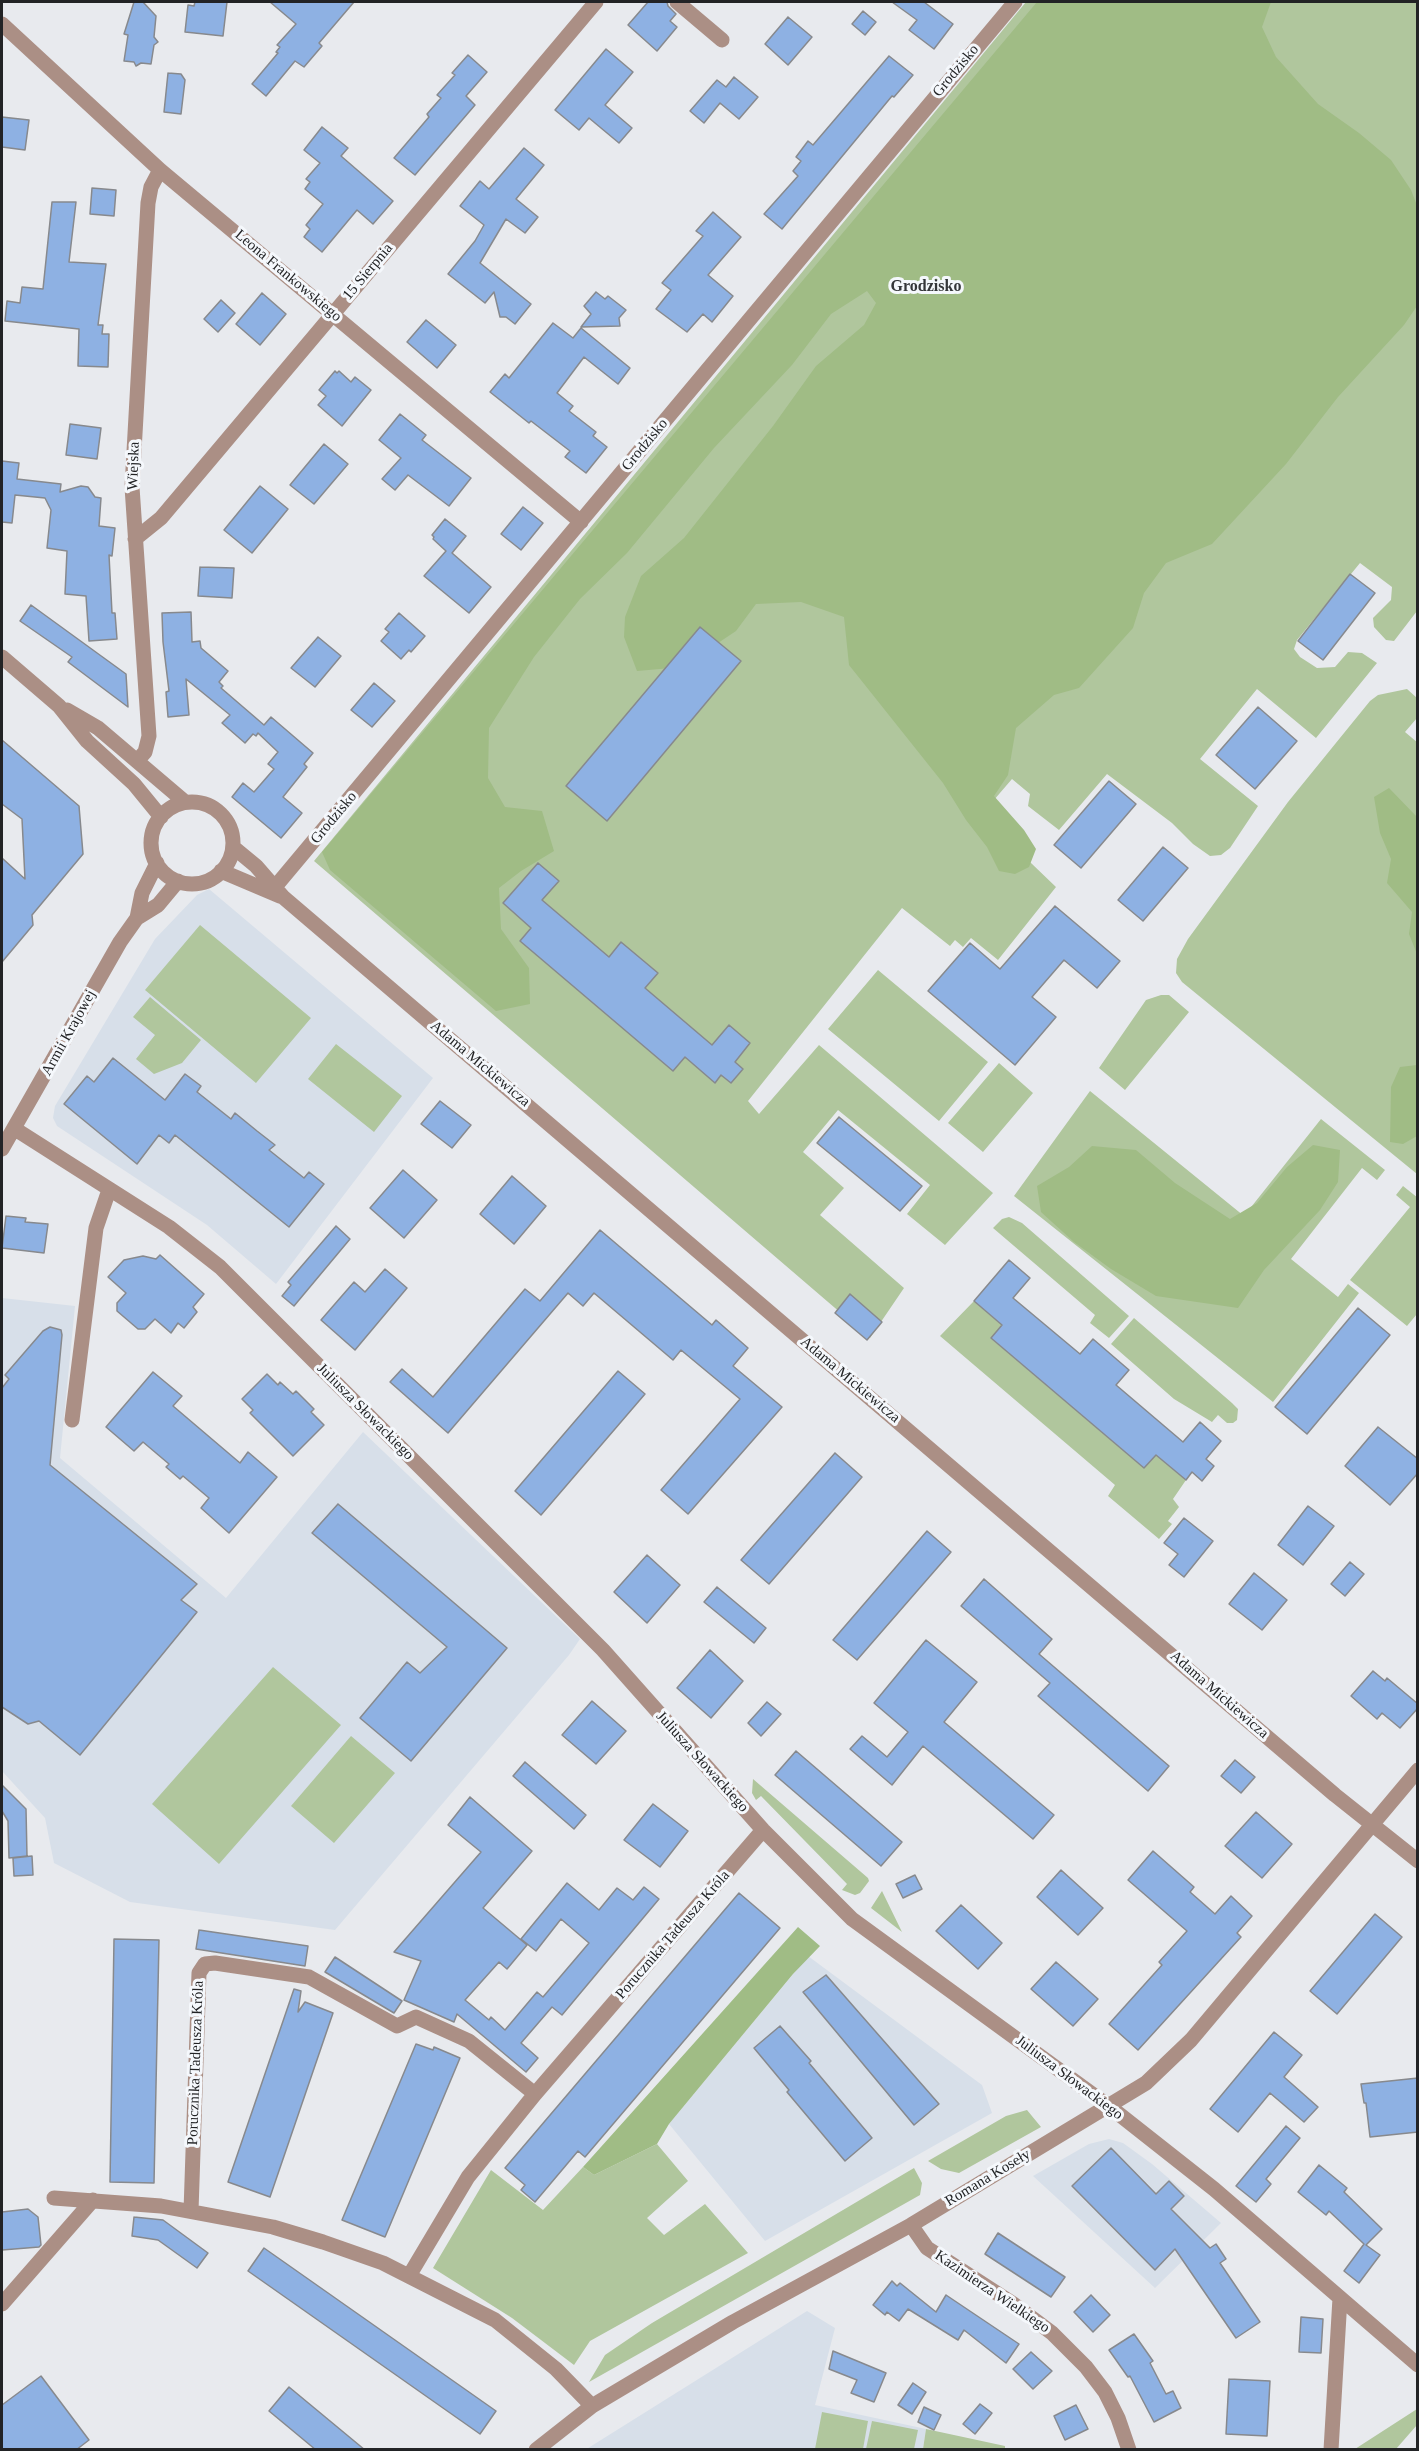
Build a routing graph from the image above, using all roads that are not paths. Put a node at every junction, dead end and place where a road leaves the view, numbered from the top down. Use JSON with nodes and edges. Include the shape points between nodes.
{"nodes":[{"id":1,"x":596,"y":2,"type":"edge"},
{"id":2,"x":677,"y":2,"type":"edge"},
{"id":3,"x":1015,"y":2,"type":"edge"},
{"id":4,"x":2,"y":24,"type":"edge"},
{"id":5,"x":722,"y":40,"type":"dead end"},
{"id":6,"x":160,"y":170,"type":"junction"},
{"id":7,"x":333,"y":313,"type":"junction"},
{"id":8,"x":581,"y":522,"type":"junction"},
{"id":9,"x":135,"y":539,"type":"junction"},
{"id":10,"x":2,"y":657,"type":"edge"},
{"id":11,"x":59,"y":706,"type":"junction"},
{"id":12,"x":136,"y":761,"type":"junction"},
{"id":13,"x":185,"y":802,"type":"junction"},
{"id":14,"x":161,"y":817,"type":"junction"},
{"id":15,"x":233,"y":846,"type":"junction"},
{"id":16,"x":157,"y":863,"type":"junction"},
{"id":17,"x":221,"y":871,"type":"junction"},
{"id":18,"x":178,"y":881,"type":"junction"},
{"id":19,"x":279,"y":892,"type":"junction"},
{"id":20,"x":137,"y":918,"type":"junction"},
{"id":21,"x":15,"y":1130,"type":"junction"},
{"id":22,"x":2,"y":1149,"type":"edge"},
{"id":23,"x":109,"y":1190,"type":"junction"},
{"id":24,"x":72,"y":1420,"type":"dead end"},
{"id":25,"x":1418,"y":1770,"type":"edge"},
{"id":26,"x":1371,"y":1824,"type":"junction"},
{"id":27,"x":763,"y":1830,"type":"junction"},
{"id":28,"x":1418,"y":1861,"type":"edge"},
{"id":29,"x":535,"y":2094,"type":"junction"},
{"id":30,"x":1110,"y":2107,"type":"junction"},
{"id":31,"x":54,"y":2198,"type":"dead end"},
{"id":32,"x":93,"y":2200,"type":"junction"},
{"id":33,"x":190,"y":2211,"type":"junction"},
{"id":34,"x":911,"y":2225,"type":"junction"},
{"id":35,"x":409,"y":2276,"type":"junction"},
{"id":36,"x":1340,"y":2298,"type":"junction"},
{"id":37,"x":2,"y":2304,"type":"edge"},
{"id":38,"x":1418,"y":2365,"type":"edge"},
{"id":39,"x":592,"y":2406,"type":"junction"},
{"id":40,"x":536,"y":2450,"type":"edge"},
{"id":41,"x":1129,"y":2450,"type":"edge"},
{"id":42,"x":1331,"y":2450,"type":"edge"}],
"edges":[{"from":1,"to":7,"type":"street","name":"15 Sierpnia"},
{"from":2,"to":5,"type":"street"},
{"from":3,"to":8,"type":"street","name":"Grodzisko"},
{"from":4,"to":6,"type":"street","name":"Leona Frankowskiego"},
{"from":6,"to":7,"type":"street","name":"Leona Frankowskiego"},
{"from":6,"to":9,"type":"street","name":"Wiejska","via":[[148,203],[132,487]]},
{"from":7,"to":8,"type":"street","name":"Leona Frankowskiego"},
{"from":7,"to":9,"type":"street","name":"15 Sierpnia","via":[[161,518]]},
{"from":8,"to":19,"type":"street","name":"Grodzisko"},
{"from":9,"to":12,"type":"street","name":"Wiejska","via":[[149,736],[145,752]]},
{"from":10,"to":11,"type":"street"},
{"from":11,"to":12,"type":"street","via":[[98,728]]},
{"from":11,"to":14,"type":"street","via":[[87,741],[134,784]]},
{"from":12,"to":13,"type":"street"},
{"from":13,"to":14,"type":"street"},
{"from":13,"to":15,"type":"street","via":[[216,809],[229,826]]},
{"from":14,"to":16,"type":"street","via":[[151,839]]},
{"from":15,"to":17,"type":"street"},
{"from":15,"to":19,"type":"street","name":"Adama Mickiewicza"},
{"from":16,"to":18,"type":"street"},
{"from":16,"to":20,"type":"street","name":"Armii Krajowej","via":[[142,893]]},
{"from":17,"to":18,"type":"street","via":[[199,883]]},
{"from":17,"to":19,"type":"street","name":"Adama Mickiewicza","via":[[245,883]]},
{"from":18,"to":20,"type":"street","name":"Armii Krajowej","via":[[158,905]]},
{"from":19,"to":26,"type":"street","name":"Adama Mickiewicza"},
{"from":20,"to":21,"type":"street","name":"Armii Krajowej"},
{"from":21,"to":22,"type":"street","name":"Armii Krajowej"},
{"from":21,"to":23,"type":"street","name":"Juliusza Słowackiego"},
{"from":23,"to":24,"type":"street","via":[[96,1228]]},
{"from":23,"to":27,"type":"street","name":"Juliusza Słowackiego","via":[[177,1233],[220,1267],[266,1312],[603,1650]]},
{"from":25,"to":26,"type":"street","name":"Romana Koseły"},
{"from":26,"to":28,"type":"street","name":"Adama Mickiewicza"},
{"from":26,"to":30,"type":"street","name":"Romana Koseły","via":[[1191,2040],[1146,2083]]},
{"from":27,"to":29,"type":"street","name":"Porucznika Tadeusza Króla"},
{"from":27,"to":30,"type":"street","name":"Juliusza Słowackiego","via":[[852,1919]]},
{"from":29,"to":33,"type":"street","name":"Porucznika Tadeusza Króla","via":[[469,2041],[416,2017],[397,2026],[309,1977],[205,1964],[199,1973]]},
{"from":29,"to":35,"type":"street","name":"Porucznika Tadeusza Króla","via":[[468,2178]]},
{"from":30,"to":34,"type":"street","name":"Romana Koseły"},
{"from":30,"to":36,"type":"street","name":"Juliusza Słowackiego"},
{"from":31,"to":32,"type":"street"},
{"from":32,"to":33,"type":"street"},
{"from":32,"to":37,"type":"street"},
{"from":33,"to":35,"type":"street","via":[[273,2227]]},
{"from":34,"to":39,"type":"street","name":"Romana Koseły","via":[[733,2322]]},
{"from":34,"to":41,"type":"street","name":"Kazimierza Wielkiego","via":[[927,2248],[1012,2303],[1052,2333],[1086,2367],[1118,2418]]},
{"from":35,"to":39,"type":"street","via":[[495,2320],[556,2369]]},
{"from":36,"to":38,"type":"street","name":"Juliusza Słowackiego"},
{"from":36,"to":42,"type":"street"},
{"from":39,"to":40,"type":"street","name":"Romana Koseły"}]}
